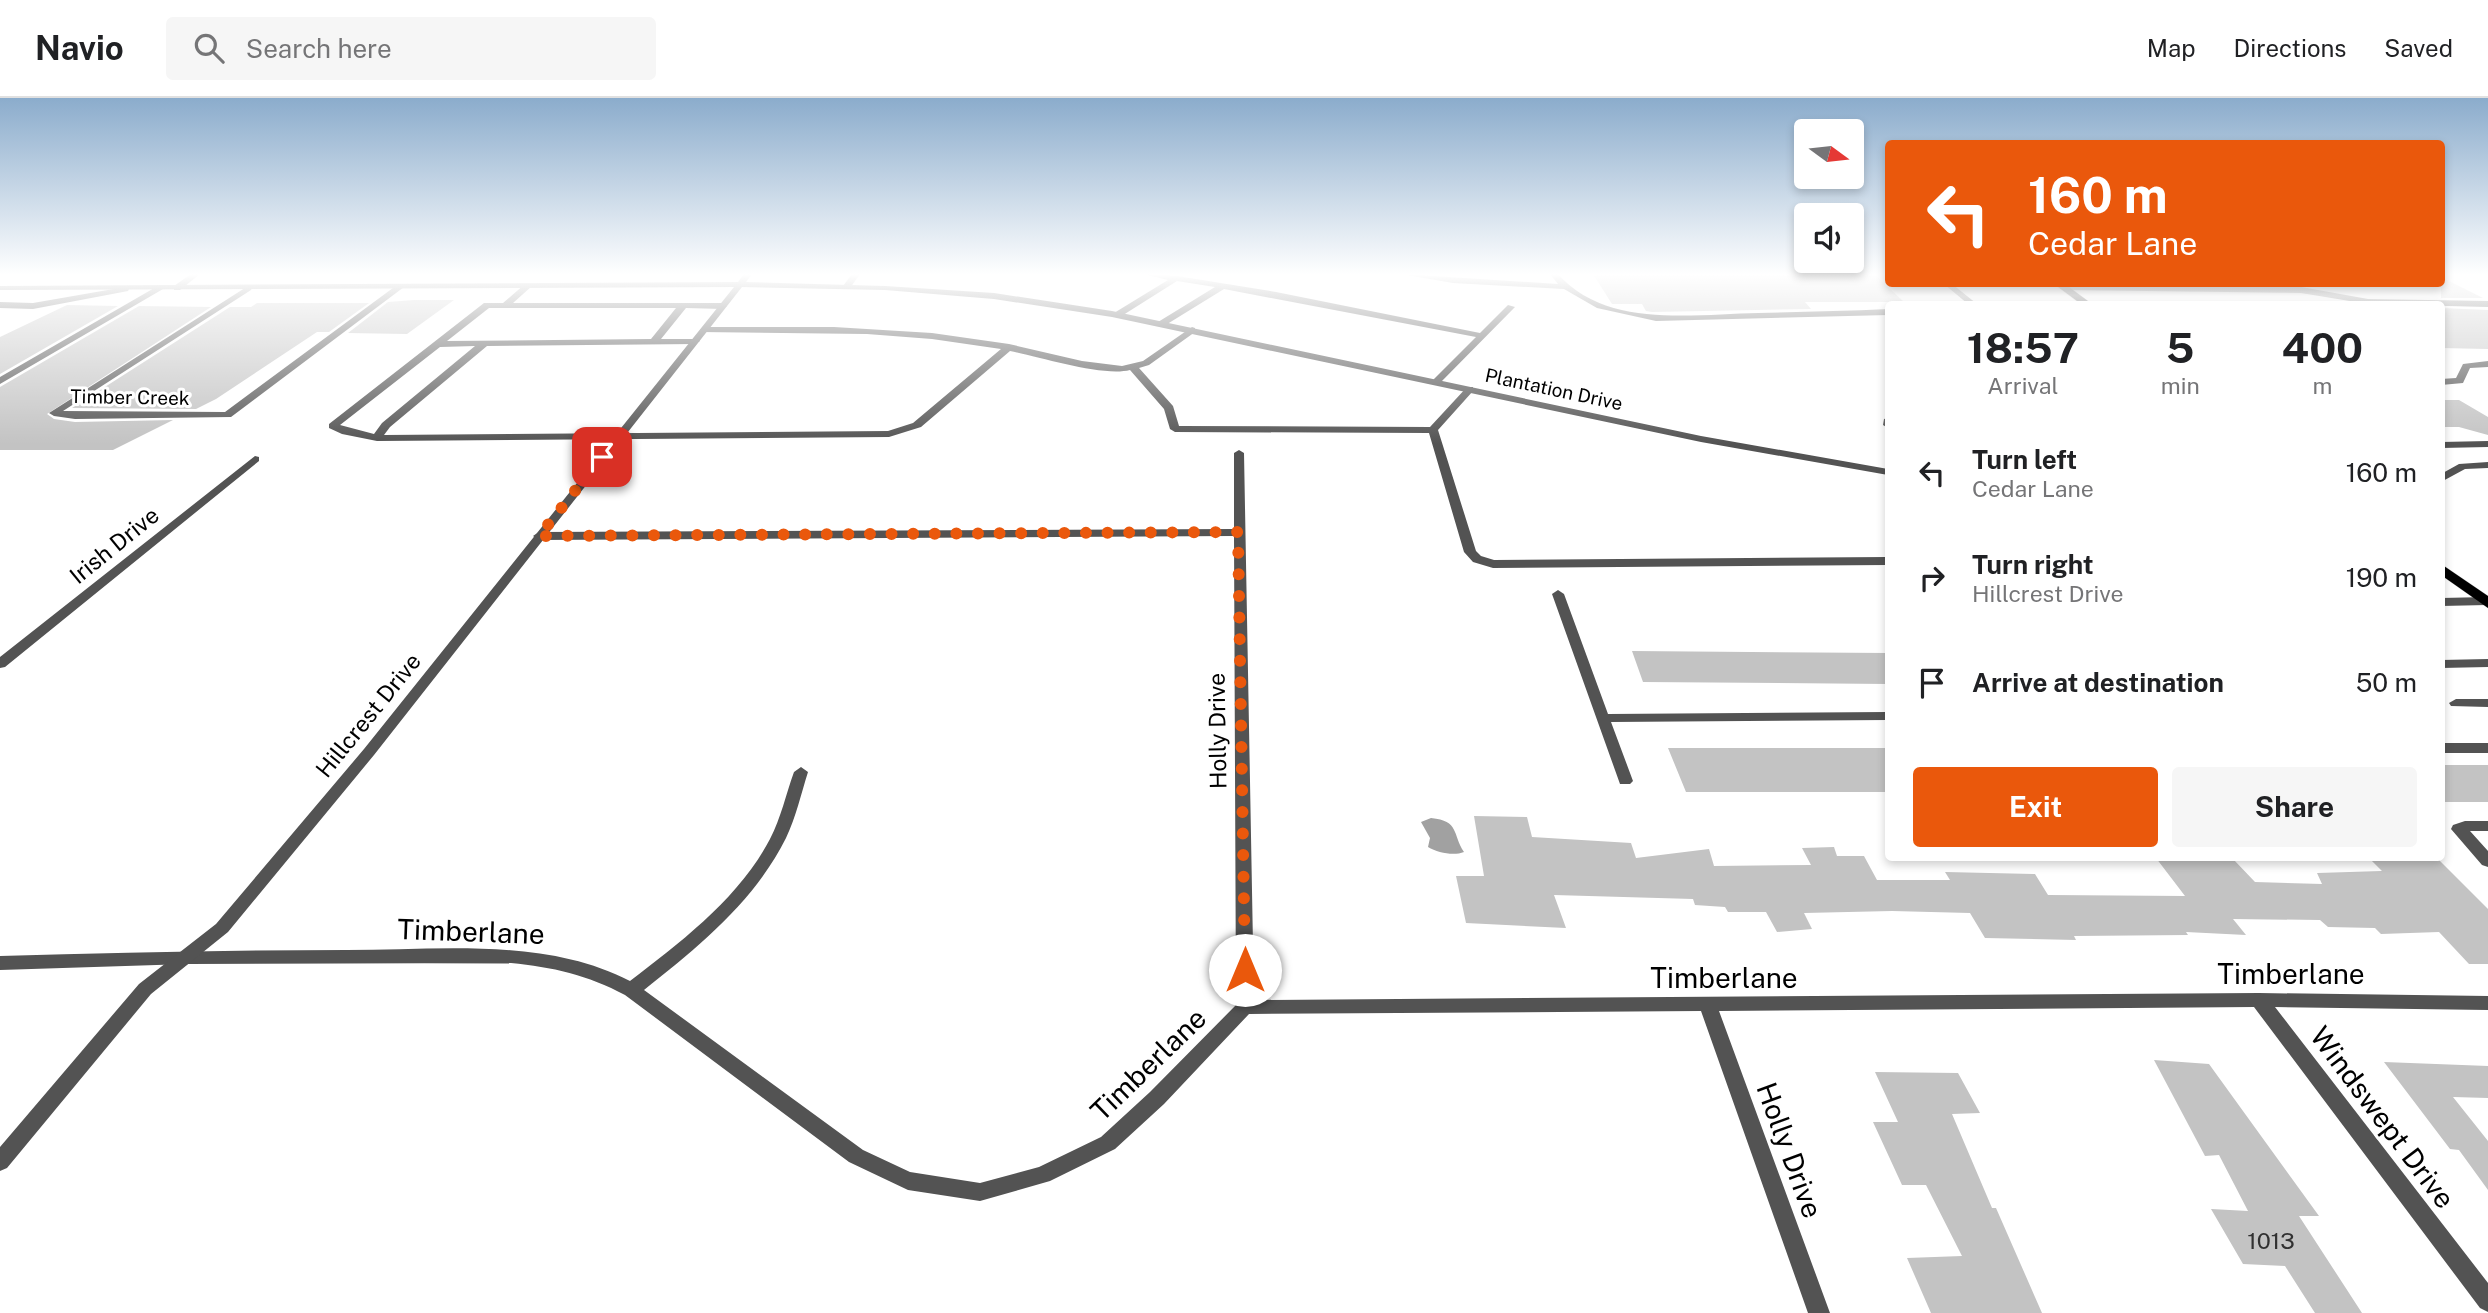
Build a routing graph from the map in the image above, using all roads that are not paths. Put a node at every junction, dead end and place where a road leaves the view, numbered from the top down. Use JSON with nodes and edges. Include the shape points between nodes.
{"nodes":[{"id":1,"x":88,"y":331,"type":"edge"},
{"id":2,"x":181,"y":331,"type":"edge"},
{"id":3,"x":341,"y":331,"type":"edge"},
{"id":4,"x":454,"y":331,"type":"edge"},
{"id":5,"x":662,"y":331,"type":"edge"},
{"id":6,"x":703,"y":331,"type":"edge"},
{"id":7,"x":850,"y":331,"type":"edge"},
{"id":8,"x":877,"y":331,"type":"edge"},
{"id":9,"x":1192,"y":331,"type":"joint"},
{"id":10,"x":1456,"y":331,"type":"edge"},
{"id":11,"x":1488,"y":331,"type":"edge"},
{"id":12,"x":699,"y":336,"type":"junction"},
{"id":13,"x":1483,"y":336,"type":"junction"},
{"id":14,"x":653,"y":342,"type":"junction"},
{"id":15,"x":485,"y":343,"type":"junction"},
{"id":16,"x":437,"y":344,"type":"junction"},
{"id":17,"x":1009,"y":348,"type":"junction"},
{"id":18,"x":2488,"y":364,"type":"edge"},
{"id":19,"x":1134,"y":368,"type":"junction"},
{"id":20,"x":0,"y":382,"type":"edge"},
{"id":21,"x":1437,"y":382,"type":"junction"},
{"id":22,"x":2445,"y":382,"type":"edge"},
{"id":23,"x":1470,"y":389,"type":"junction"},
{"id":24,"x":1433,"y":430,"type":"junction"},
{"id":25,"x":377,"y":438,"type":"junction"},
{"id":26,"x":618,"y":438,"type":"junction"},
{"id":27,"x":2445,"y":444,"type":"edge"},
{"id":28,"x":2488,"y":444,"type":"edge"},
{"id":29,"x":1239,"y":453,"type":"dead end"},
{"id":30,"x":255,"y":458,"type":"dead end"},
{"id":31,"x":2488,"y":465,"type":"edge"},
{"id":32,"x":1885,"y":472,"type":"edge"},
{"id":33,"x":2445,"y":477,"type":"edge"},
{"id":34,"x":1238,"y":532,"type":"junction"},
{"id":35,"x":539,"y":536,"type":"junction"},
{"id":36,"x":1885,"y":561,"type":"edge"},
{"id":37,"x":2445,"y":571,"type":"edge"},
{"id":38,"x":1558,"y":594,"type":"dead end"},
{"id":39,"x":2485,"y":599,"type":"edge"},
{"id":40,"x":2445,"y":602,"type":"edge"},
{"id":41,"x":0,"y":663,"type":"edge"},
{"id":42,"x":2488,"y":663,"type":"edge"},
{"id":43,"x":2445,"y":664,"type":"edge"},
{"id":44,"x":2456,"y":703,"type":"dead end"},
{"id":45,"x":2488,"y":703,"type":"edge"},
{"id":46,"x":1885,"y":716,"type":"edge"},
{"id":47,"x":1602,"y":718,"type":"junction"},
{"id":48,"x":2445,"y":748,"type":"edge"},
{"id":49,"x":2488,"y":748,"type":"edge"},
{"id":50,"x":801,"y":772,"type":"dead end"},
{"id":51,"x":1625,"y":781,"type":"dead end"},
{"id":52,"x":2488,"y":826,"type":"edge"},
{"id":53,"x":2488,"y":861,"type":"edge"},
{"id":54,"x":188,"y":957,"type":"junction"},
{"id":55,"x":0,"y":963,"type":"edge"},
{"id":56,"x":631,"y":990,"type":"junction"},
{"id":57,"x":2259,"y":1000,"type":"junction"},
{"id":58,"x":2488,"y":1003,"type":"edge"},
{"id":59,"x":1709,"y":1005,"type":"junction"},
{"id":60,"x":1245,"y":1007,"type":"junction"},
{"id":61,"x":0,"y":1161,"type":"edge"},
{"id":62,"x":2488,"y":1301,"type":"edge"},
{"id":63,"x":1819,"y":1313,"type":"edge"}],
"edges":[{"from":1,"to":20,"type":"street"},
{"from":2,"to":3,"type":"street","name":"Timber Creek","via":[[54,413],[227,415]]},
{"from":4,"to":16,"type":"street"},
{"from":5,"to":14,"type":"street"},
{"from":6,"to":12,"type":"street","name":"Hillcrest Drive"},
{"from":7,"to":12,"type":"street"},
{"from":8,"to":17,"type":"street"},
{"from":9,"to":19,"type":"street"},
{"from":9,"to":21,"type":"street","name":"Plantation Drive"},
{"from":10,"to":13,"type":"street"},
{"from":11,"to":13,"type":"street"},
{"from":12,"to":14,"type":"street"},
{"from":12,"to":26,"type":"street","name":"Hillcrest Drive"},
{"from":13,"to":21,"type":"street"},
{"from":14,"to":15,"type":"street"},
{"from":15,"to":16,"type":"street"},
{"from":15,"to":25,"type":"street","via":[[386,425]]},
{"from":16,"to":25,"type":"street","via":[[333,426]]},
{"from":17,"to":19,"type":"street","via":[[1108,368]]},
{"from":17,"to":26,"type":"street","via":[[917,425],[890,434]]},
{"from":18,"to":22,"type":"street","via":[[2466,366],[2460,381]]},
{"from":19,"to":24,"type":"street","via":[[1169,408],[1175,429]]},
{"from":21,"to":23,"type":"street","name":"Plantation Drive"},
{"from":23,"to":24,"type":"street"},
{"from":23,"to":32,"type":"street","name":"Plantation Drive","via":[[1790,457]]},
{"from":24,"to":36,"type":"street","via":[[1470,552],[1493,564]]},
{"from":25,"to":26,"type":"street"},
{"from":26,"to":35,"type":"street","name":"Hillcrest Drive"},
{"from":27,"to":28,"type":"street"},
{"from":29,"to":34,"type":"street","name":"Holly Drive"},
{"from":30,"to":41,"type":"street","name":"Irish Drive"},
{"from":31,"to":33,"type":"street","via":[[2463,466]]},
{"from":34,"to":35,"type":"street"},
{"from":34,"to":60,"type":"street","name":"Holly Drive"},
{"from":35,"to":54,"type":"street","name":"Hillcrest Drive","via":[[369,752],[222,928]]},
{"from":37,"to":39,"type":"main road"},
{"from":38,"to":47,"type":"street"},
{"from":39,"to":40,"type":"street"},
{"from":42,"to":43,"type":"street"},
{"from":44,"to":45,"type":"street"},
{"from":46,"to":47,"type":"street"},
{"from":47,"to":51,"type":"street"},
{"from":48,"to":49,"type":"street"},
{"from":50,"to":56,"type":"street","via":[[778,838],[751,879],[694,941]]},
{"from":52,"to":53,"type":"street","via":[[2459,829]]},
{"from":54,"to":55,"type":"street","name":"Timberlane"},
{"from":54,"to":56,"type":"street","name":"Timberlane","via":[[510,956],[550,960],[604,975]]},
{"from":54,"to":61,"type":"street","name":"Hillcrest Drive","via":[[145,989]]},
{"from":56,"to":60,"type":"street","name":"Timberlane","via":[[856,1156],[908,1181],[980,1192],[1043,1175],[1108,1143]]},
{"from":57,"to":58,"type":"street","name":"Timberlane"},
{"from":57,"to":59,"type":"street","name":"Timberlane"},
{"from":57,"to":62,"type":"street","name":"Windswept Drive"},
{"from":59,"to":60,"type":"street","name":"Timberlane"},
{"from":59,"to":63,"type":"street","name":"Holly Drive"}]}
